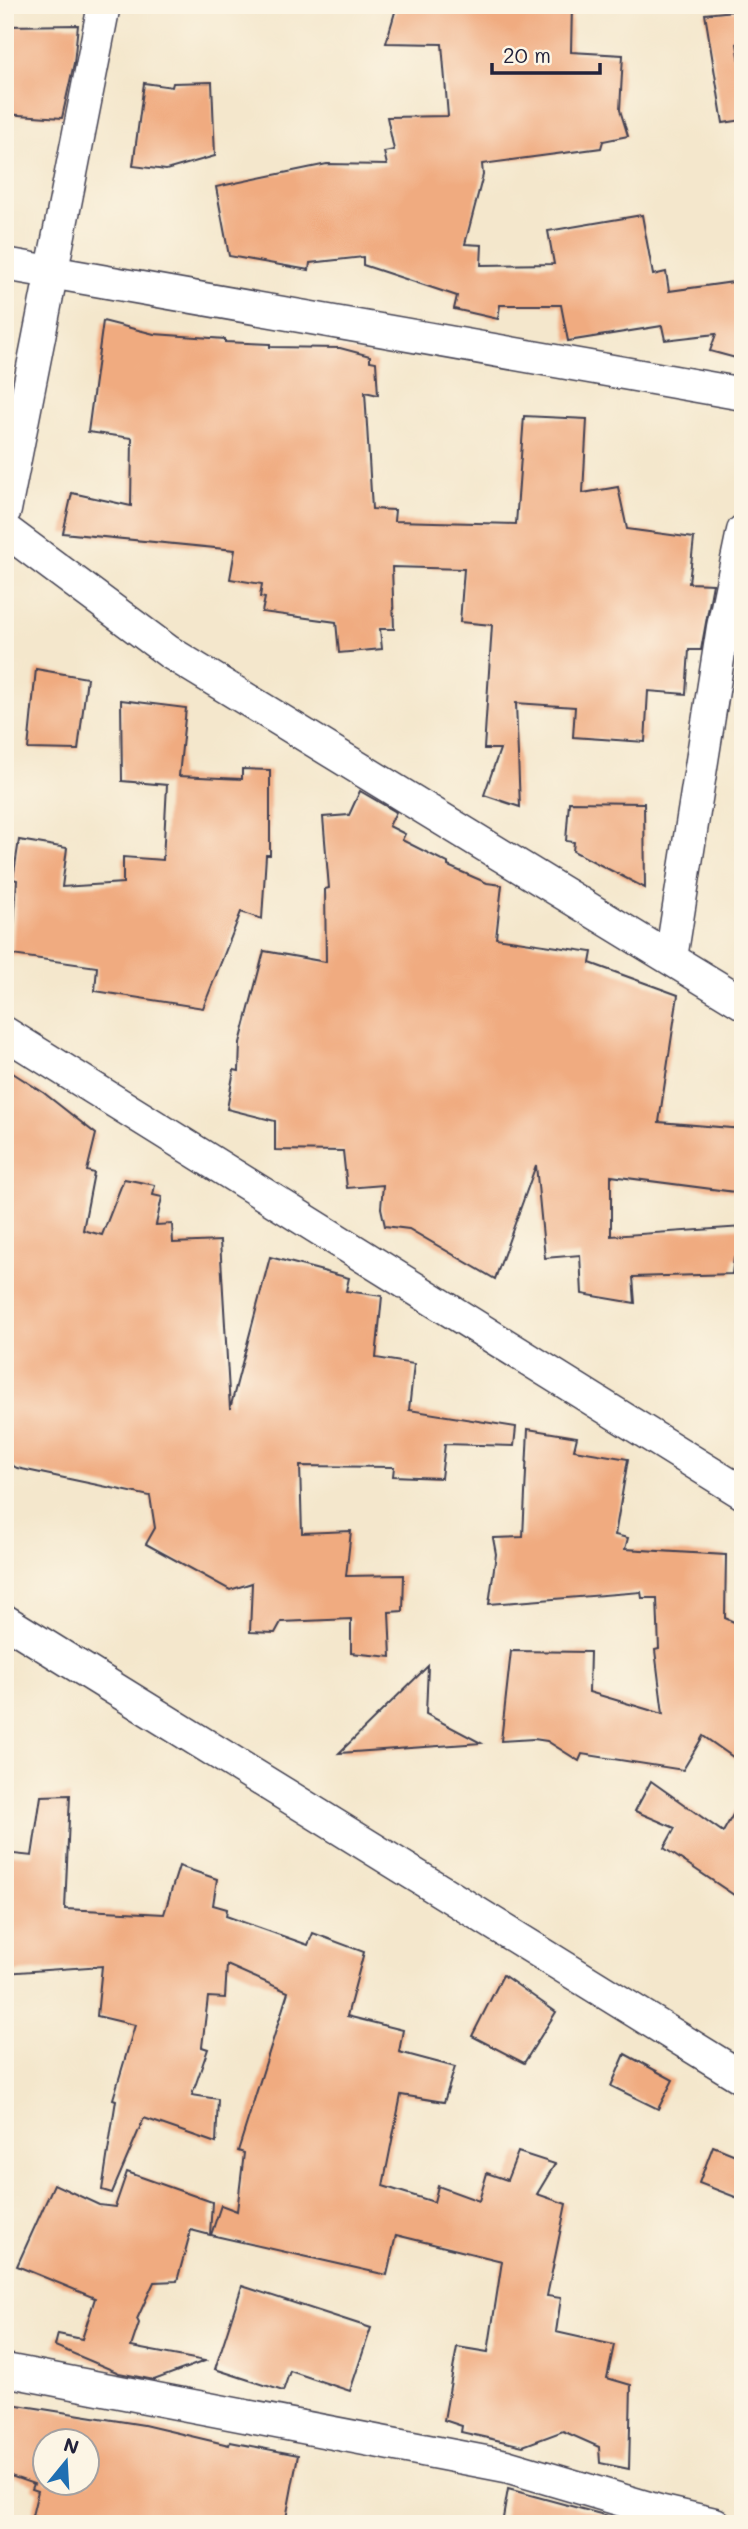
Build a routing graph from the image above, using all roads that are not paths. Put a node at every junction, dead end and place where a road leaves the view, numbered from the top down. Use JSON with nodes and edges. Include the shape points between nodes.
{"nodes":[{"id":1,"x":104,"y":5,"type":"edge"},
{"id":2,"x":5,"y":264,"type":"edge"},
{"id":3,"x":53,"y":273,"type":"junction"},
{"id":4,"x":743,"y":394,"type":"edge"},
{"id":5,"x":5,"y":510,"type":"edge"},
{"id":6,"x":5,"y":530,"type":"edge"},
{"id":7,"x":743,"y":531,"type":"edge"},
{"id":8,"x":671,"y":958,"type":"junction"},
{"id":9,"x":743,"y":1003,"type":"edge"},
{"id":10,"x":5,"y":1033,"type":"edge"},
{"id":11,"x":743,"y":1493,"type":"edge"},
{"id":12,"x":5,"y":1621,"type":"edge"},
{"id":13,"x":743,"y":2078,"type":"edge"},
{"id":14,"x":5,"y":2370,"type":"edge"},
{"id":15,"x":715,"y":2524,"type":"edge"}],
"edges":[{"from":1,"to":3,"type":"street"},
{"from":2,"to":3,"type":"street"},
{"from":3,"to":4,"type":"street"},
{"from":3,"to":5,"type":"street"},
{"from":6,"to":8,"type":"street","via":[[169,652]]},
{"from":7,"to":8,"type":"street","via":[[723,626]]},
{"from":8,"to":9,"type":"street"},
{"from":10,"to":11,"type":"street"},
{"from":12,"to":13,"type":"street"},
{"from":14,"to":15,"type":"street","via":[[506,2466]]}]}
